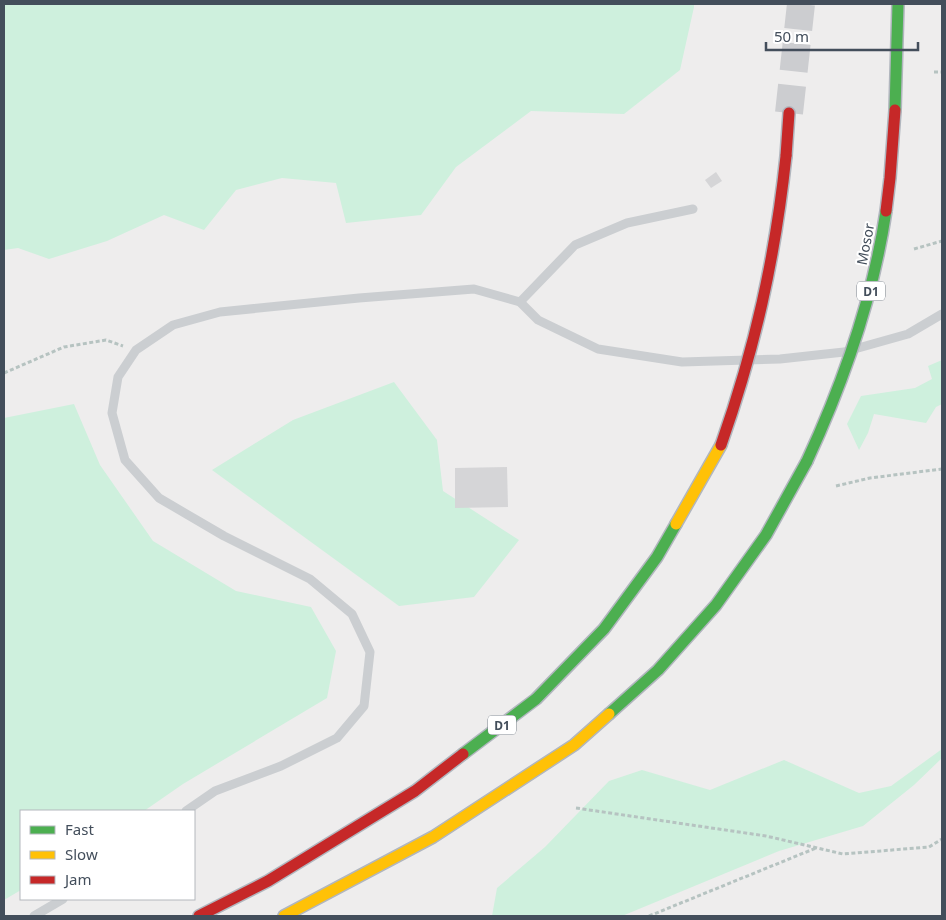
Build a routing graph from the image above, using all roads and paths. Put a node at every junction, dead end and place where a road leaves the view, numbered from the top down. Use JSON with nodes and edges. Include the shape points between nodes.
{"nodes":[{"id":1,"x":898,"y":4,"type":"edge"},
{"id":2,"x":934,"y":72,"type":"dead end"},
{"id":3,"x":942,"y":72,"type":"edge"},
{"id":4,"x":789,"y":113,"type":"tunnel mouth"},
{"id":5,"x":692,"y":209,"type":"dead end"},
{"id":6,"x":942,"y":241,"type":"edge"},
{"id":7,"x":914,"y":249,"type":"dead end"},
{"id":8,"x":520,"y":302,"type":"junction"},
{"id":9,"x":942,"y":314,"type":"edge"},
{"id":10,"x":136,"y":350,"type":"junction"},
{"id":11,"x":4,"y":373,"type":"edge"},
{"id":12,"x":942,"y":469,"type":"edge"},
{"id":13,"x":836,"y":486,"type":"dead end"},
{"id":14,"x":576,"y":808,"type":"dead end"},
{"id":15,"x":187,"y":810,"type":"edge"},
{"id":16,"x":942,"y":839,"type":"edge"},
{"id":17,"x":817,"y":848,"type":"junction"},
{"id":18,"x":60,"y":900,"type":"edge"},
{"id":19,"x":34,"y":916,"type":"edge"},
{"id":20,"x":199,"y":916,"type":"edge"},
{"id":21,"x":284,"y":916,"type":"edge"},
{"id":22,"x":649,"y":916,"type":"edge"}],
"edges":[{"from":1,"to":21,"type":"highway","name":"Mosor","number":"D1","bridge":true,"via":[[888,201],[871,290],[859,334],[827,420],[766,535],[688,638],[658,670],[574,745],[433,837]]},
{"from":2,"to":3,"type":"path"},
{"from":4,"to":20,"type":"highway","number":"D1","bridge":true,"via":[[782,206],[764,303],[738,399],[721,445],[657,557],[604,629],[536,699],[416,791],[268,881]]},
{"from":5,"to":8,"type":"lane","via":[[627,223],[574,245]]},
{"from":6,"to":7,"type":"path"},
{"from":8,"to":9,"type":"lane","via":[[538,320],[598,348],[682,362],[780,359],[844,352],[908,334]]},
{"from":8,"to":10,"type":"lane","via":[[474,288],[220,312],[173,325]]},
{"from":10,"to":11,"type":"path","via":[[106,340],[64,347]]},
{"from":10,"to":15,"type":"lane","via":[[118,377],[112,413],[125,460],[159,498],[224,536],[310,578],[352,614],[370,652],[364,706],[337,738],[281,766],[215,790]]},
{"from":12,"to":13,"type":"path","via":[[870,478]]},
{"from":14,"to":17,"type":"path","via":[[766,836]]},
{"from":16,"to":17,"type":"path","via":[[929,847],[844,854]]},
{"from":17,"to":22,"type":"path"},
{"from":18,"to":19,"type":"lane"}]}
